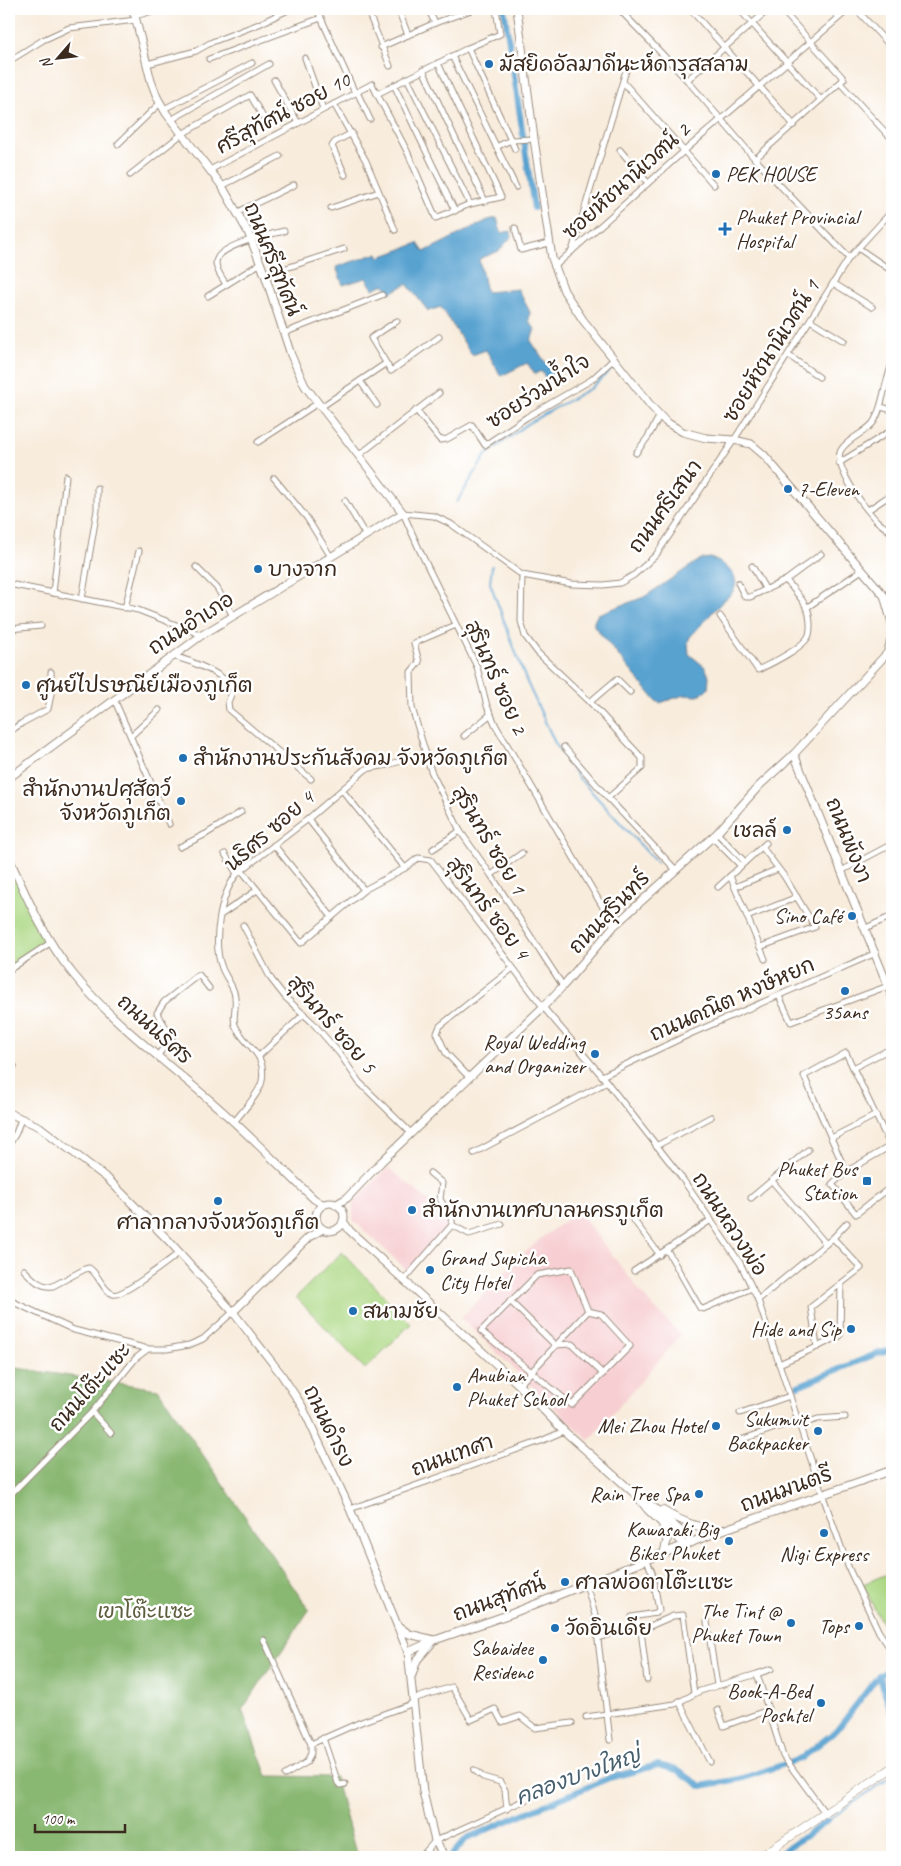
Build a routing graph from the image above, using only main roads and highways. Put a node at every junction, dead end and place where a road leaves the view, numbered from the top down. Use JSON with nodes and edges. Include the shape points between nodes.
{"nodes":[{"id":1,"x":892,"y":1768,"type":"edge"},
{"id":2,"x":760,"y":1857,"type":"edge"}],
"edges":[{"from":1,"to":2,"type":"main road"}]}
